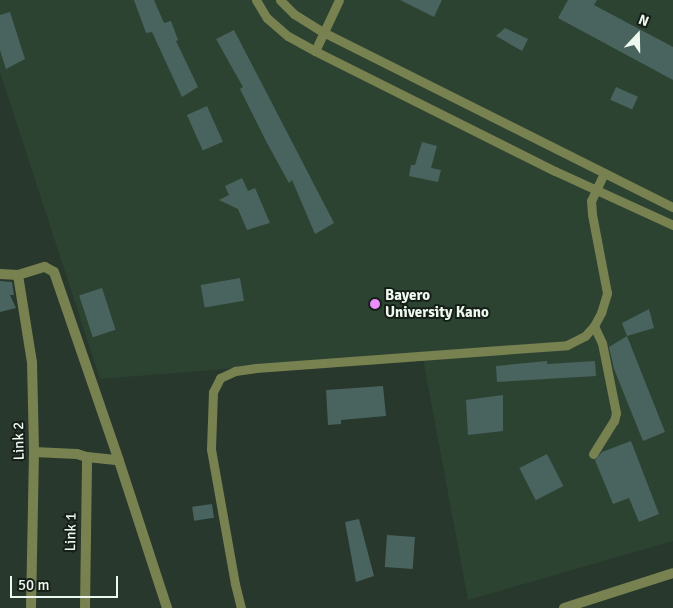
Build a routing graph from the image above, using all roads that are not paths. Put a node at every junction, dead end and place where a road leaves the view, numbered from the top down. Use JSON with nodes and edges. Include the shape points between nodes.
{"nodes":[{"id":1,"x":256,"y":0,"type":"edge"},
{"id":2,"x":280,"y":0,"type":"edge"},
{"id":3,"x":339,"y":0,"type":"edge"},
{"id":4,"x":325,"y":33,"type":"junction"},
{"id":5,"x":315,"y":51,"type":"junction"},
{"id":6,"x":604,"y":173,"type":"junction"},
{"id":7,"x":595,"y":190,"type":"junction"},
{"id":8,"x":673,"y":207,"type":"edge"},
{"id":9,"x":673,"y":225,"type":"edge"},
{"id":10,"x":0,"y":274,"type":"edge"},
{"id":11,"x":18,"y":275,"type":"junction"},
{"id":12,"x":594,"y":326,"type":"junction"},
{"id":13,"x":34,"y":452,"type":"junction"},
{"id":14,"x":593,"y":454,"type":"dead end"},
{"id":15,"x":87,"y":457,"type":"junction"},
{"id":16,"x":118,"y":460,"type":"junction"},
{"id":17,"x":673,"y":573,"type":"edge"},
{"id":18,"x":31,"y":608,"type":"edge"},
{"id":19,"x":85,"y":608,"type":"edge"},
{"id":20,"x":167,"y":608,"type":"edge"},
{"id":21,"x":242,"y":608,"type":"edge"},
{"id":22,"x":564,"y":608,"type":"edge"}],
"edges":[{"from":1,"to":5,"type":"lane","via":[[267,18],[288,36]]},
{"from":2,"to":4,"type":"lane","via":[[294,14]]},
{"from":3,"to":4,"type":"lane"},
{"from":4,"to":5,"type":"lane"},
{"from":4,"to":6,"type":"lane"},
{"from":5,"to":7,"type":"lane"},
{"from":6,"to":7,"type":"lane"},
{"from":6,"to":8,"type":"lane"},
{"from":7,"to":9,"type":"lane"},
{"from":7,"to":12,"type":"lane","via":[[592,214],[608,294]]},
{"from":10,"to":11,"type":"street"},
{"from":11,"to":13,"type":"street","name":"Link 2","via":[[32,362]]},
{"from":11,"to":16,"type":"street","via":[[45,268],[54,272]]},
{"from":12,"to":14,"type":"lane","via":[[602,343],[616,413]]},
{"from":12,"to":21,"type":"lane","via":[[585,336],[567,345],[256,368],[235,371],[220,378],[213,392],[211,449]]},
{"from":13,"to":15,"type":"street"},
{"from":13,"to":18,"type":"street","name":"Link 2"},
{"from":15,"to":16,"type":"street"},
{"from":15,"to":19,"type":"street","name":"Link 1"},
{"from":16,"to":20,"type":"street"},
{"from":17,"to":22,"type":"street"}]}
